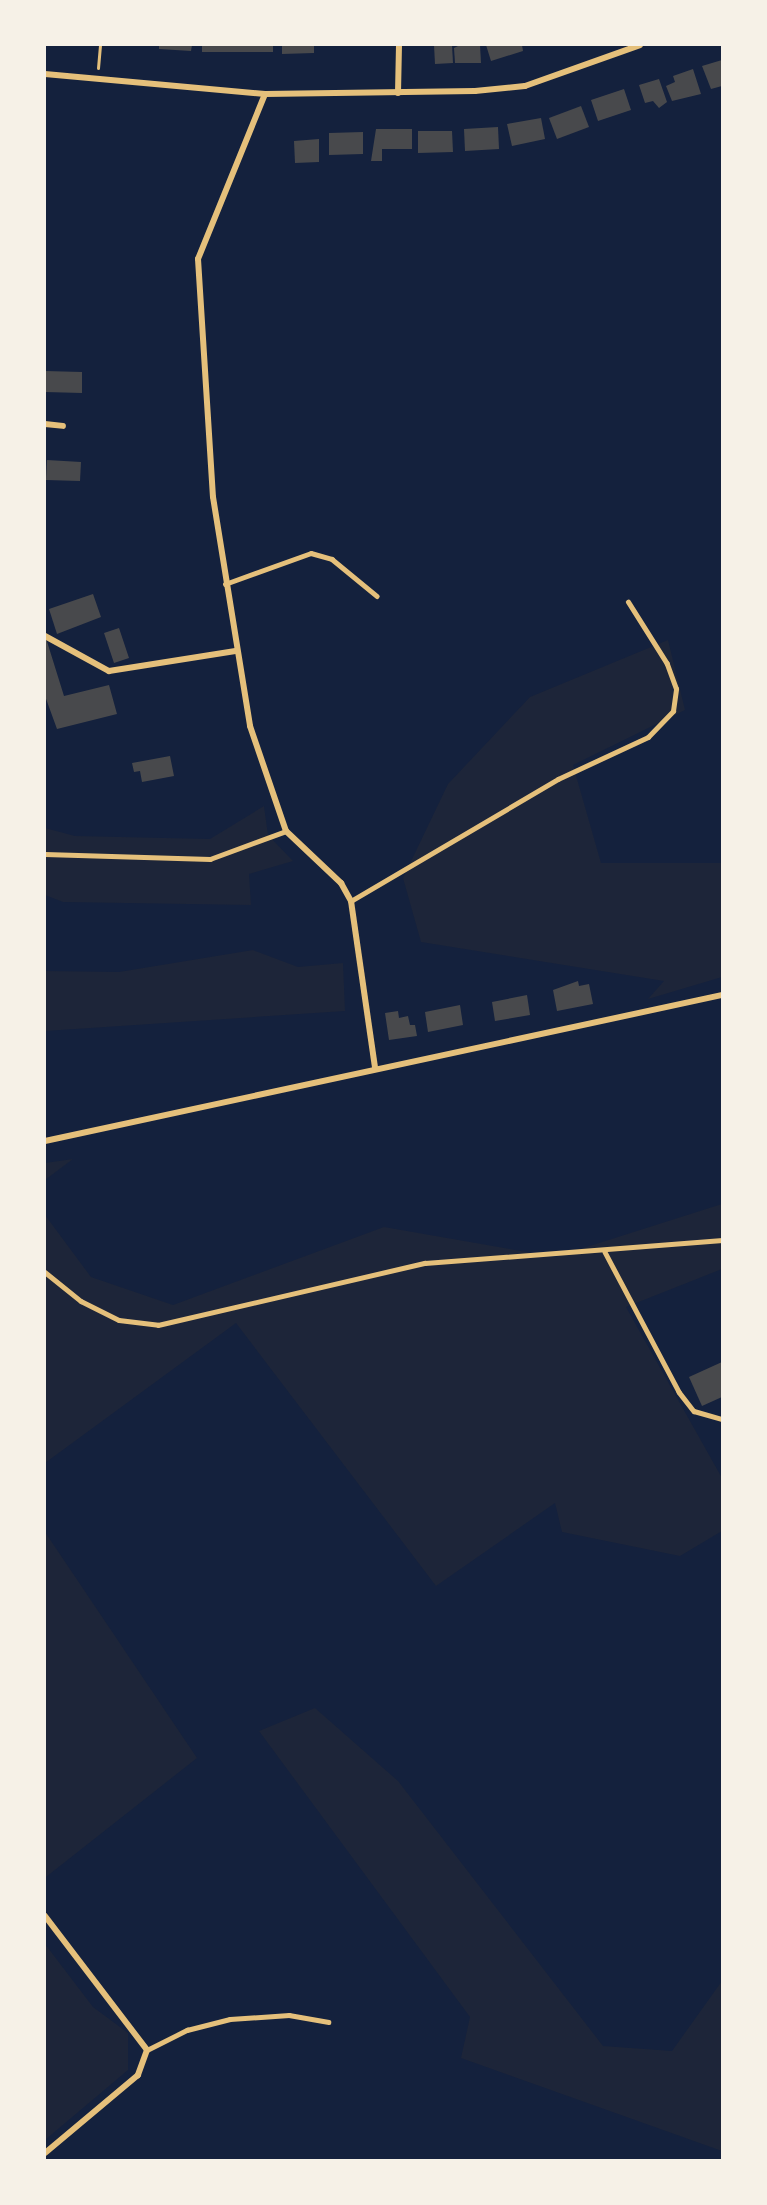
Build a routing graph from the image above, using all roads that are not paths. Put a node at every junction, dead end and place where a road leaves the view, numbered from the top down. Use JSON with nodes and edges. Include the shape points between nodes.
{"nodes":[{"id":1,"x":399,"y":45,"type":"edge"},
{"id":2,"x":640,"y":45,"type":"edge"},
{"id":3,"x":45,"y":74,"type":"edge"},
{"id":4,"x":398,"y":93,"type":"junction"},
{"id":5,"x":265,"y":94,"type":"junction"},
{"id":6,"x":45,"y":424,"type":"edge"},
{"id":7,"x":63,"y":426,"type":"dead end"},
{"id":8,"x":225,"y":584,"type":"junction"},
{"id":9,"x":377,"y":596,"type":"dead end"},
{"id":10,"x":628,"y":602,"type":"dead end"},
{"id":11,"x":45,"y":636,"type":"edge"},
{"id":12,"x":235,"y":651,"type":"junction"},
{"id":13,"x":286,"y":831,"type":"junction"},
{"id":14,"x":45,"y":854,"type":"edge"},
{"id":15,"x":351,"y":901,"type":"junction"},
{"id":16,"x":722,"y":995,"type":"edge"},
{"id":17,"x":375,"y":1067,"type":"junction"},
{"id":18,"x":45,"y":1141,"type":"edge"},
{"id":19,"x":722,"y":1240,"type":"edge"},
{"id":20,"x":605,"y":1252,"type":"junction"},
{"id":21,"x":45,"y":1272,"type":"edge"},
{"id":22,"x":722,"y":1419,"type":"edge"},
{"id":23,"x":45,"y":1916,"type":"edge"},
{"id":24,"x":328,"y":2022,"type":"dead end"},
{"id":25,"x":147,"y":2050,"type":"junction"},
{"id":26,"x":45,"y":2153,"type":"edge"}],
"edges":[{"from":1,"to":4,"type":"street"},
{"from":2,"to":4,"type":"street","via":[[517,87]]},
{"from":3,"to":5,"type":"street"},
{"from":4,"to":5,"type":"street"},
{"from":5,"to":8,"type":"street","via":[[198,259],[213,497]]},
{"from":6,"to":7,"type":"street"},
{"from":8,"to":9,"type":"lane","via":[[311,553],[332,559]]},
{"from":8,"to":12,"type":"street"},
{"from":10,"to":15,"type":"lane","via":[[667,664],[676,689],[673,711],[648,737],[558,779]]},
{"from":11,"to":12,"type":"street","via":[[109,671]]},
{"from":12,"to":13,"type":"street","via":[[250,726]]},
{"from":13,"to":14,"type":"lane","via":[[210,859]]},
{"from":13,"to":15,"type":"street","via":[[341,883]]},
{"from":15,"to":17,"type":"street"},
{"from":16,"to":17,"type":"street"},
{"from":17,"to":18,"type":"street","via":[[309,1088]]},
{"from":19,"to":20,"type":"lane"},
{"from":20,"to":21,"type":"lane","via":[[424,1263],[158,1325],[119,1320],[81,1301]]},
{"from":20,"to":22,"type":"lane","via":[[679,1392],[694,1412]]},
{"from":23,"to":25,"type":"street"},
{"from":24,"to":25,"type":"lane","via":[[289,2015],[230,2019],[187,2030]]},
{"from":25,"to":26,"type":"street","via":[[138,2075]]}]}
